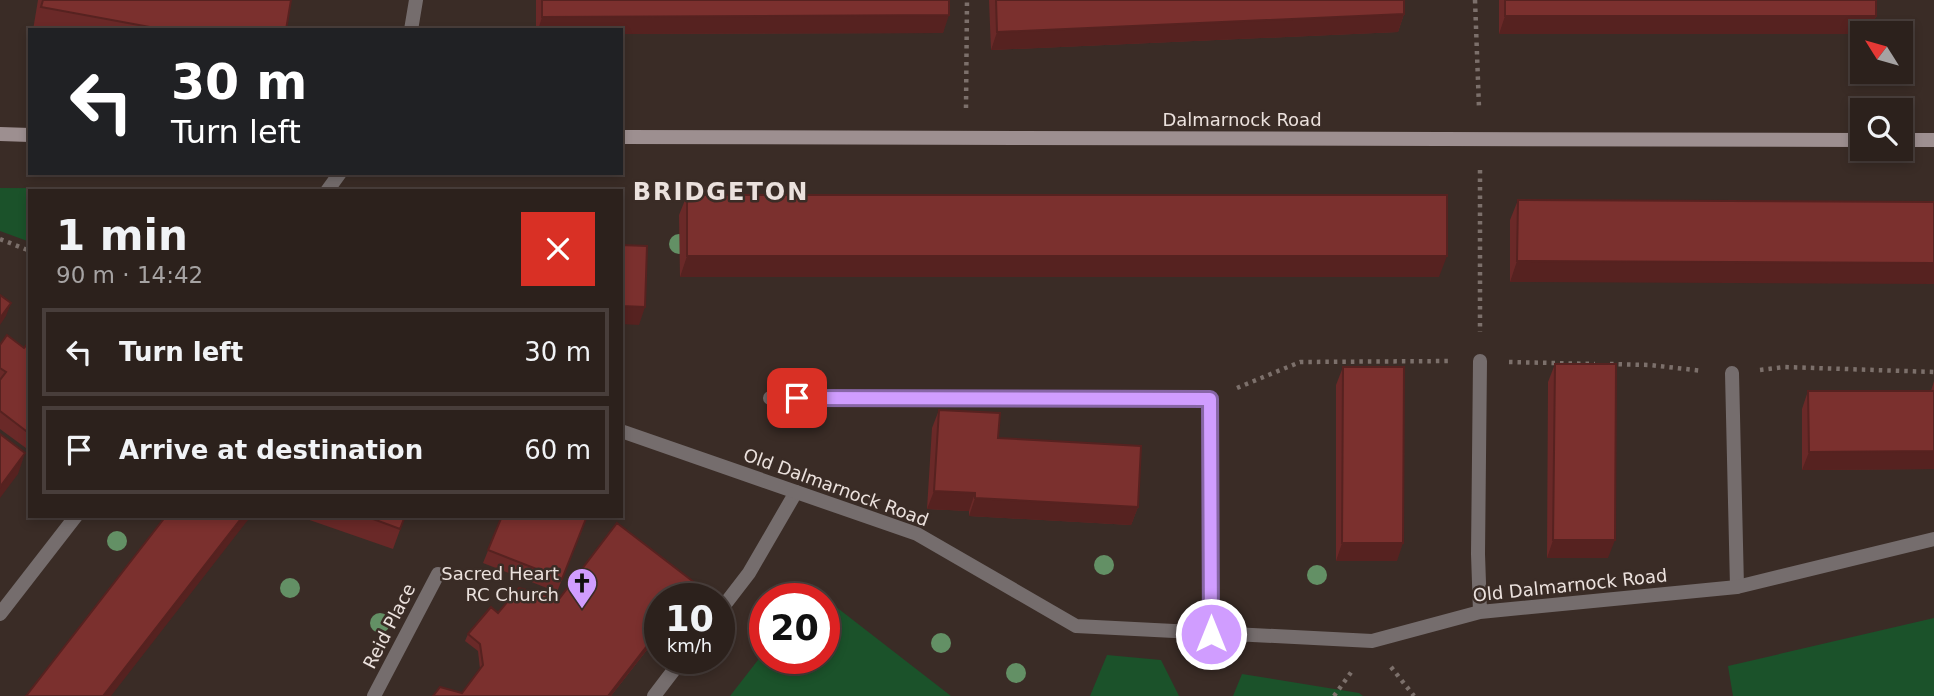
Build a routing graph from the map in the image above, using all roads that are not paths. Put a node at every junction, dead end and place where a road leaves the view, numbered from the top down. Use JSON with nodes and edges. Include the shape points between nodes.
{"nodes":[{"id":1,"x":416,"y":0,"type":"edge"},
{"id":2,"x":411,"y":28,"type":"edge"},
{"id":3,"x":0,"y":134,"type":"edge"},
{"id":4,"x":28,"y":135,"type":"edge"},
{"id":5,"x":623,"y":137,"type":"edge"},
{"id":6,"x":1850,"y":140,"type":"edge"},
{"id":7,"x":1913,"y":140,"type":"edge"},
{"id":8,"x":1934,"y":140,"type":"edge"},
{"id":9,"x":1480,"y":361,"type":"road end"},
{"id":10,"x":1732,"y":373,"type":"dead end"},
{"id":11,"x":770,"y":398,"type":"dead end"},
{"id":12,"x":623,"y":432,"type":"edge"},
{"id":13,"x":796,"y":492,"type":"junction"},
{"id":14,"x":74,"y":518,"type":"edge"},
{"id":15,"x":1934,"y":539,"type":"edge"},
{"id":16,"x":438,"y":574,"type":"dead end"},
{"id":17,"x":1737,"y":587,"type":"junction"},
{"id":18,"x":735,"y":591,"type":"edge"},
{"id":19,"x":1480,"y":612,"type":"junction"},
{"id":20,"x":0,"y":614,"type":"edge"},
{"id":21,"x":1211,"y":634,"type":"junction"},
{"id":22,"x":671,"y":674,"type":"edge"},
{"id":23,"x":374,"y":696,"type":"edge"},
{"id":24,"x":654,"y":696,"type":"edge"}],
"edges":[{"from":1,"to":2,"type":"street"},
{"from":3,"to":4,"type":"street"},
{"from":5,"to":6,"type":"street","name":"Dalmarnock Road"},
{"from":7,"to":8,"type":"street"},
{"from":9,"to":19,"type":"street"},
{"from":10,"to":17,"type":"street"},
{"from":11,"to":21,"type":"street","via":[[1210,399]]},
{"from":12,"to":13,"type":"street","name":"Old Dalmarnock Road"},
{"from":13,"to":18,"type":"street"},
{"from":13,"to":21,"type":"street","name":"Old Dalmarnock Road","via":[[917,534],[1076,626]]},
{"from":14,"to":20,"type":"street"},
{"from":15,"to":17,"type":"street","name":"Old Dalmarnock Road"},
{"from":16,"to":23,"type":"street","name":"Reid Place"},
{"from":17,"to":19,"type":"street","name":"Old Dalmarnock Road"},
{"from":19,"to":21,"type":"street","name":"Old Dalmarnock Road","via":[[1372,641]]},
{"from":22,"to":24,"type":"street"}]}
